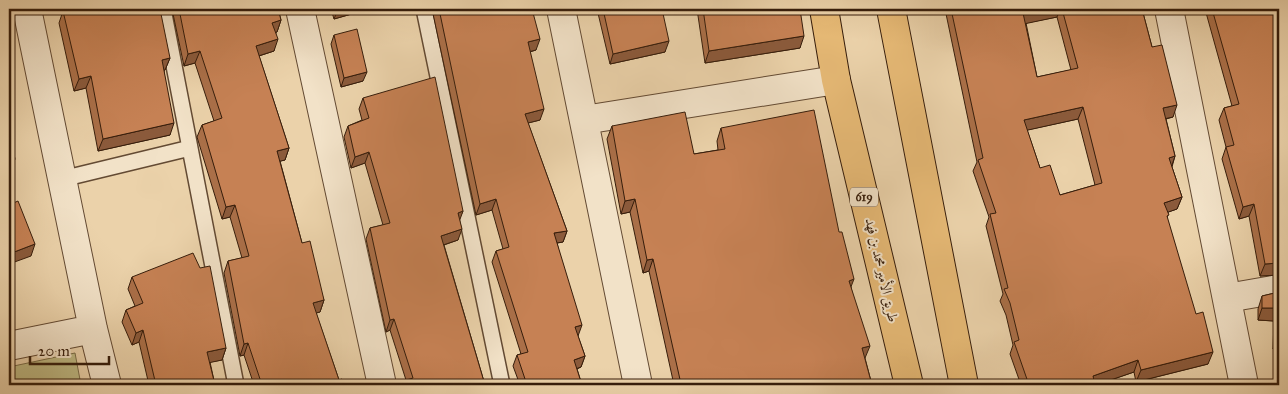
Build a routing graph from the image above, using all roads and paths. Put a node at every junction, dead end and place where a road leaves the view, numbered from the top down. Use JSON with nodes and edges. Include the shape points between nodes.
{"nodes":[{"id":1,"x":27,"y":9,"type":"edge"},
{"id":2,"x":163,"y":9,"type":"edge"},
{"id":3,"x":300,"y":9,"type":"edge"},
{"id":4,"x":424,"y":9,"type":"edge"},
{"id":5,"x":561,"y":9,"type":"edge"},
{"id":6,"x":824,"y":9,"type":"edge"},
{"id":7,"x":892,"y":9,"type":"edge"},
{"id":8,"x":1169,"y":9,"type":"edge"},
{"id":9,"x":836,"y":80,"type":"junction"},
{"id":10,"x":584,"y":120,"type":"junction"},
{"id":11,"x":190,"y":148,"type":"junction"},
{"id":12,"x":62,"y":179,"type":"junction"},
{"id":13,"x":1279,"y":289,"type":"edge"},
{"id":14,"x":1227,"y":298,"type":"junction"},
{"id":15,"x":93,"y":329,"type":"junction"},
{"id":16,"x":9,"y":346,"type":"edge"},
{"id":17,"x":108,"y":385,"type":"edge"},
{"id":18,"x":236,"y":385,"type":"edge"},
{"id":19,"x":382,"y":385,"type":"edge"},
{"id":20,"x":502,"y":385,"type":"edge"},
{"id":21,"x":638,"y":385,"type":"edge"},
{"id":22,"x":909,"y":385,"type":"edge"},
{"id":23,"x":964,"y":385,"type":"edge"},
{"id":24,"x":1244,"y":385,"type":"edge"}],
"edges":[{"from":1,"to":12,"type":"street"},
{"from":2,"to":11,"type":"lane"},
{"from":3,"to":19,"type":"street"},
{"from":4,"to":20,"type":"lane"},
{"from":5,"to":10,"type":"street"},
{"from":6,"to":9,"type":"highway","name":"طريق الأمير محمد بن فهد","number":"619"},
{"from":7,"to":23,"type":"highway"},
{"from":8,"to":14,"type":"street"},
{"from":9,"to":10,"type":"street"},
{"from":9,"to":22,"type":"highway","name":"طريق الأمير محمد بن فهد","number":"619"},
{"from":10,"to":21,"type":"street"},
{"from":11,"to":12,"type":"lane"},
{"from":11,"to":18,"type":"lane"},
{"from":12,"to":15,"type":"street"},
{"from":13,"to":14,"type":"street"},
{"from":14,"to":24,"type":"street"},
{"from":15,"to":16,"type":"street"},
{"from":15,"to":17,"type":"street"}]}
